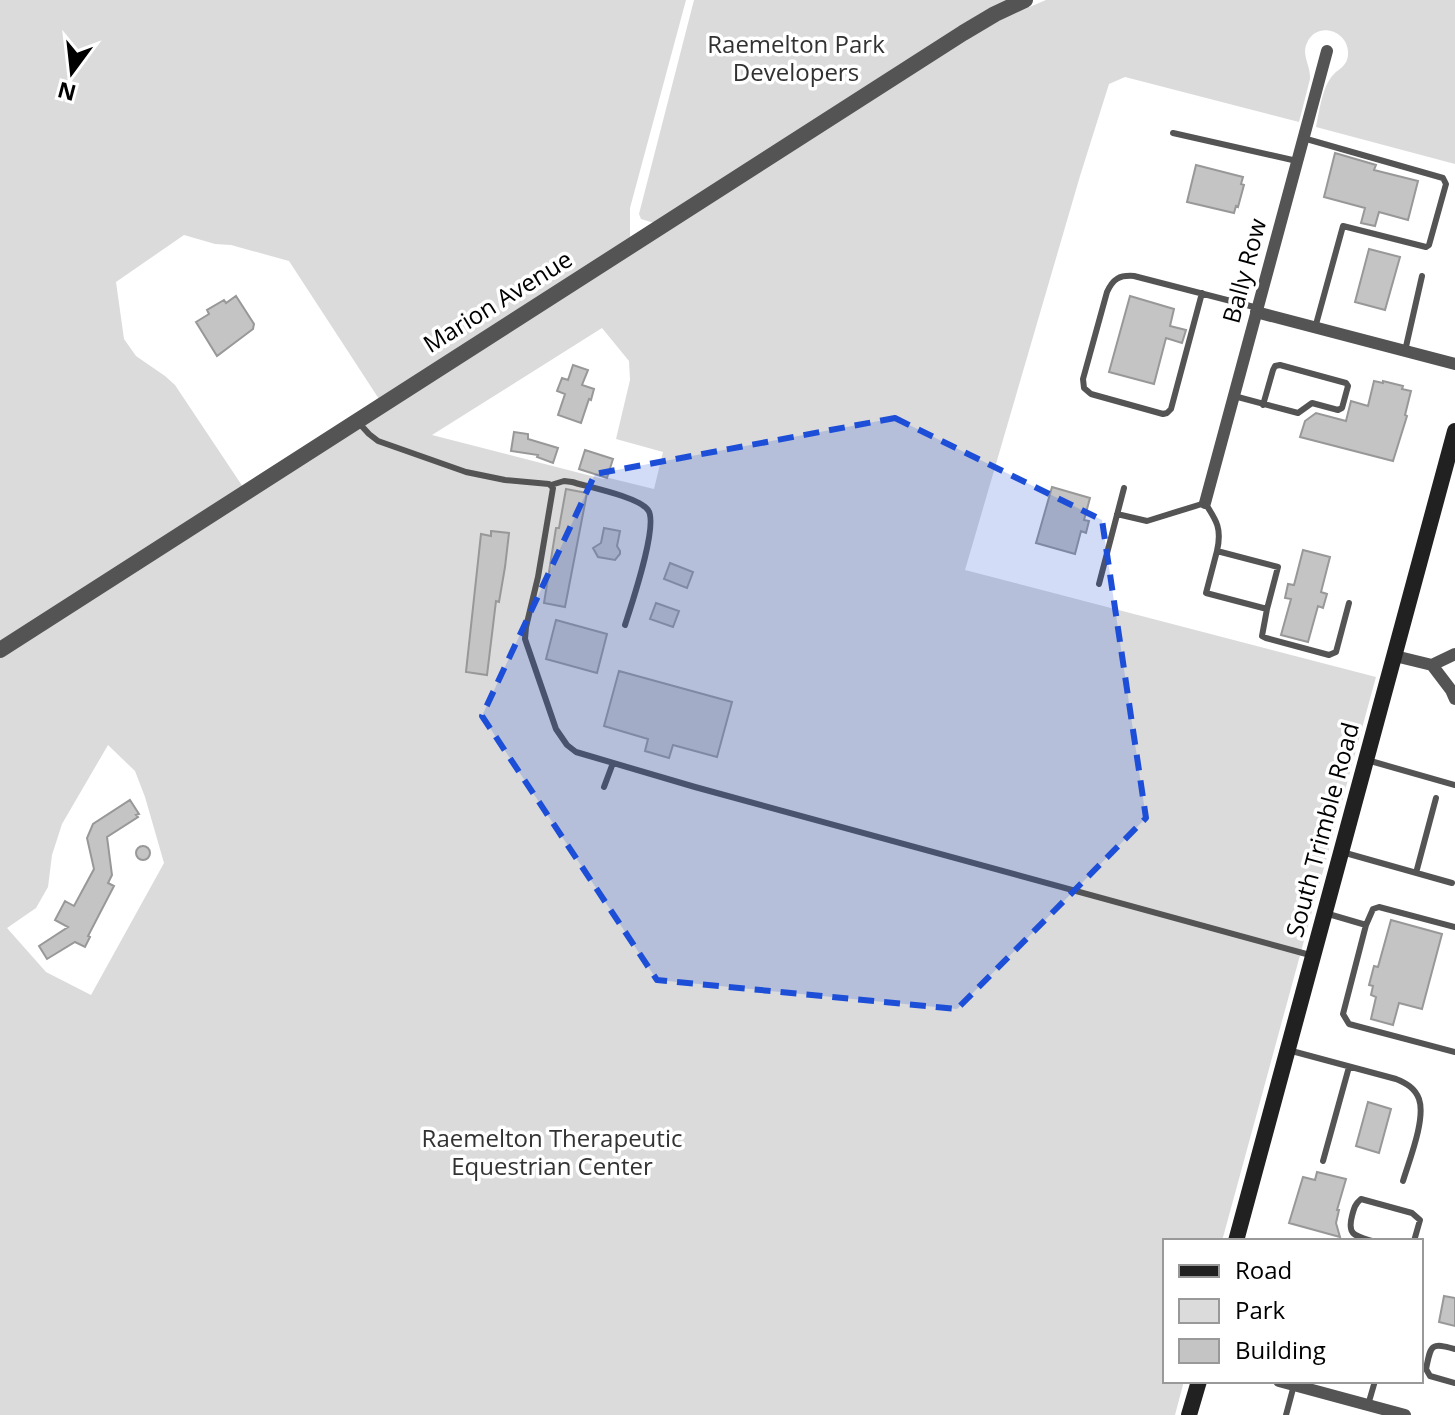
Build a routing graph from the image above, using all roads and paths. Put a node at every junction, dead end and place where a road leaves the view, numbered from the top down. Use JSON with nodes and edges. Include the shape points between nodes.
{"nodes":[{"id":1,"x":1025,"y":0,"type":"edge"},
{"id":2,"x":1327,"y":51,"type":"dead end"},
{"id":3,"x":1173,"y":133,"type":"dead end"},
{"id":4,"x":1303,"y":138,"type":"junction"},
{"id":5,"x":1297,"y":161,"type":"junction"},
{"id":6,"x":1422,"y":276,"type":"dead end"},
{"id":7,"x":1202,"y":293,"type":"junction"},
{"id":8,"x":1257,"y":310,"type":"junction"},
{"id":9,"x":1315,"y":328,"type":"junction"},
{"id":10,"x":1405,"y":351,"type":"junction"},
{"id":11,"x":1455,"y":364,"type":"edge"},
{"id":12,"x":1234,"y":396,"type":"junction"},
{"id":13,"x":1263,"y":405,"type":"junction"},
{"id":14,"x":357,"y":421,"type":"junction"},
{"id":15,"x":1455,"y":431,"type":"edge"},
{"id":16,"x":551,"y":485,"type":"junction"},
{"id":17,"x":1124,"y":488,"type":"dead end"},
{"id":18,"x":1205,"y":503,"type":"junction"},
{"id":19,"x":1117,"y":514,"type":"junction"},
{"id":20,"x":1217,"y":551,"type":"junction"},
{"id":21,"x":1099,"y":584,"type":"dead end"},
{"id":22,"x":1349,"y":603,"type":"dead end"},
{"id":23,"x":1267,"y":609,"type":"junction"},
{"id":24,"x":625,"y":625,"type":"dead end"},
{"id":25,"x":0,"y":650,"type":"edge"},
{"id":26,"x":1455,"y":654,"type":"edge"},
{"id":27,"x":1395,"y":656,"type":"junction"},
{"id":28,"x":1432,"y":665,"type":"junction"},
{"id":29,"x":1455,"y":699,"type":"edge"},
{"id":30,"x":1367,"y":760,"type":"junction"},
{"id":31,"x":613,"y":763,"type":"junction"},
{"id":32,"x":1455,"y":785,"type":"edge"},
{"id":33,"x":604,"y":787,"type":"dead end"},
{"id":34,"x":1436,"y":798,"type":"dead end"},
{"id":35,"x":1342,"y":852,"type":"junction"},
{"id":36,"x":1416,"y":873,"type":"junction"},
{"id":37,"x":1452,"y":883,"type":"dead end"},
{"id":38,"x":1325,"y":913,"type":"junction"},
{"id":39,"x":1366,"y":925,"type":"junction"},
{"id":40,"x":1455,"y":927,"type":"edge"},
{"id":41,"x":1314,"y":955,"type":"junction"},
{"id":42,"x":1288,"y":1050,"type":"junction"},
{"id":43,"x":1455,"y":1052,"type":"edge"},
{"id":44,"x":1349,"y":1067,"type":"junction"},
{"id":45,"x":1323,"y":1161,"type":"dead end"},
{"id":46,"x":1403,"y":1181,"type":"dead end"},
{"id":47,"x":1237,"y":1239,"type":"edge"},
{"id":48,"x":1365,"y":1239,"type":"edge"},
{"id":49,"x":1415,"y":1239,"type":"edge"},
{"id":50,"x":1455,"y":1349,"type":"edge"},
{"id":51,"x":1198,"y":1383,"type":"edge"},
{"id":52,"x":1286,"y":1383,"type":"edge"},
{"id":53,"x":1374,"y":1383,"type":"edge"},
{"id":54,"x":1455,"y":1383,"type":"edge"},
{"id":55,"x":1294,"y":1385,"type":"junction"},
{"id":56,"x":1368,"y":1405,"type":"junction"},
{"id":57,"x":1189,"y":1415,"type":"edge"},
{"id":58,"x":1286,"y":1415,"type":"edge"},
{"id":59,"x":1405,"y":1415,"type":"edge"}],
"edges":[{"from":1,"to":14,"type":"street","name":"Marion Avenue","via":[[963,33]]},
{"from":2,"to":4,"type":"street","name":"Bally Row"},
{"from":3,"to":5,"type":"lane"},
{"from":4,"to":5,"type":"street","name":"Bally Row"},
{"from":4,"to":9,"type":"lane","via":[[1443,178],[1446,184],[1426,247],[1343,226]]},
{"from":5,"to":8,"type":"street","name":"Bally Row"},
{"from":6,"to":10,"type":"lane"},
{"from":7,"to":7,"type":"lane","via":[[1134,276],[1112,281],[1084,388],[1167,413]]},
{"from":7,"to":8,"type":"lane"},
{"from":8,"to":9,"type":"street"},
{"from":8,"to":12,"type":"street","name":"Bally Row"},
{"from":9,"to":10,"type":"street"},
{"from":10,"to":11,"type":"street"},
{"from":12,"to":13,"type":"lane"},
{"from":12,"to":18,"type":"street","name":"Bally Row"},
{"from":13,"to":13,"type":"lane","via":[[1298,413],[1312,403],[1338,410],[1348,386],[1275,366]]},
{"from":14,"to":16,"type":"lane","via":[[378,441],[450,467]]},
{"from":14,"to":25,"type":"street","name":"Marion Avenue"},
{"from":15,"to":27,"type":"main road","name":"South Trimble Road"},
{"from":16,"to":24,"type":"lane","via":[[572,482],[648,509],[651,528]]},
{"from":16,"to":31,"type":"lane","via":[[525,639],[560,737],[576,752]]},
{"from":17,"to":19,"type":"lane"},
{"from":18,"to":19,"type":"lane","via":[[1147,521]]},
{"from":18,"to":20,"type":"lane","via":[[1217,520]]},
{"from":19,"to":21,"type":"lane"},
{"from":20,"to":23,"type":"lane","via":[[1278,567]]},
{"from":20,"to":23,"type":"lane","via":[[1206,593]]},
{"from":22,"to":23,"type":"lane","via":[[1336,652],[1329,655],[1262,636]]},
{"from":26,"to":28,"type":"street"},
{"from":27,"to":28,"type":"street"},
{"from":27,"to":30,"type":"main road","name":"South Trimble Road"},
{"from":28,"to":29,"type":"street"},
{"from":30,"to":32,"type":"lane"},
{"from":30,"to":35,"type":"main road","name":"South Trimble Road"},
{"from":31,"to":33,"type":"lane"},
{"from":31,"to":41,"type":"lane"},
{"from":34,"to":36,"type":"lane"},
{"from":35,"to":36,"type":"lane"},
{"from":35,"to":38,"type":"main road","name":"South Trimble Road"},
{"from":36,"to":37,"type":"lane"},
{"from":38,"to":39,"type":"lane"},
{"from":38,"to":41,"type":"main road","name":"South Trimble Road"},
{"from":39,"to":40,"type":"lane","via":[[1379,907]]},
{"from":39,"to":43,"type":"lane","via":[[1345,1020]]},
{"from":41,"to":42,"type":"main road","name":"South Trimble Road"},
{"from":42,"to":44,"type":"lane"},
{"from":42,"to":47,"type":"main road","name":"South Trimble Road"},
{"from":44,"to":45,"type":"lane"},
{"from":44,"to":46,"type":"lane","via":[[1407,1083],[1419,1099],[1419,1122]]},
{"from":48,"to":49,"type":"lane","via":[[1351,1233],[1349,1226],[1361,1199],[1412,1213],[1420,1220]]},
{"from":50,"to":54,"type":"lane","via":[[1433,1346],[1426,1369],[1430,1376]]},
{"from":51,"to":57,"type":"main road"},
{"from":52,"to":55,"type":"street"},
{"from":53,"to":56,"type":"lane"},
{"from":55,"to":56,"type":"street"},
{"from":55,"to":58,"type":"lane"},
{"from":56,"to":59,"type":"street"}]}
